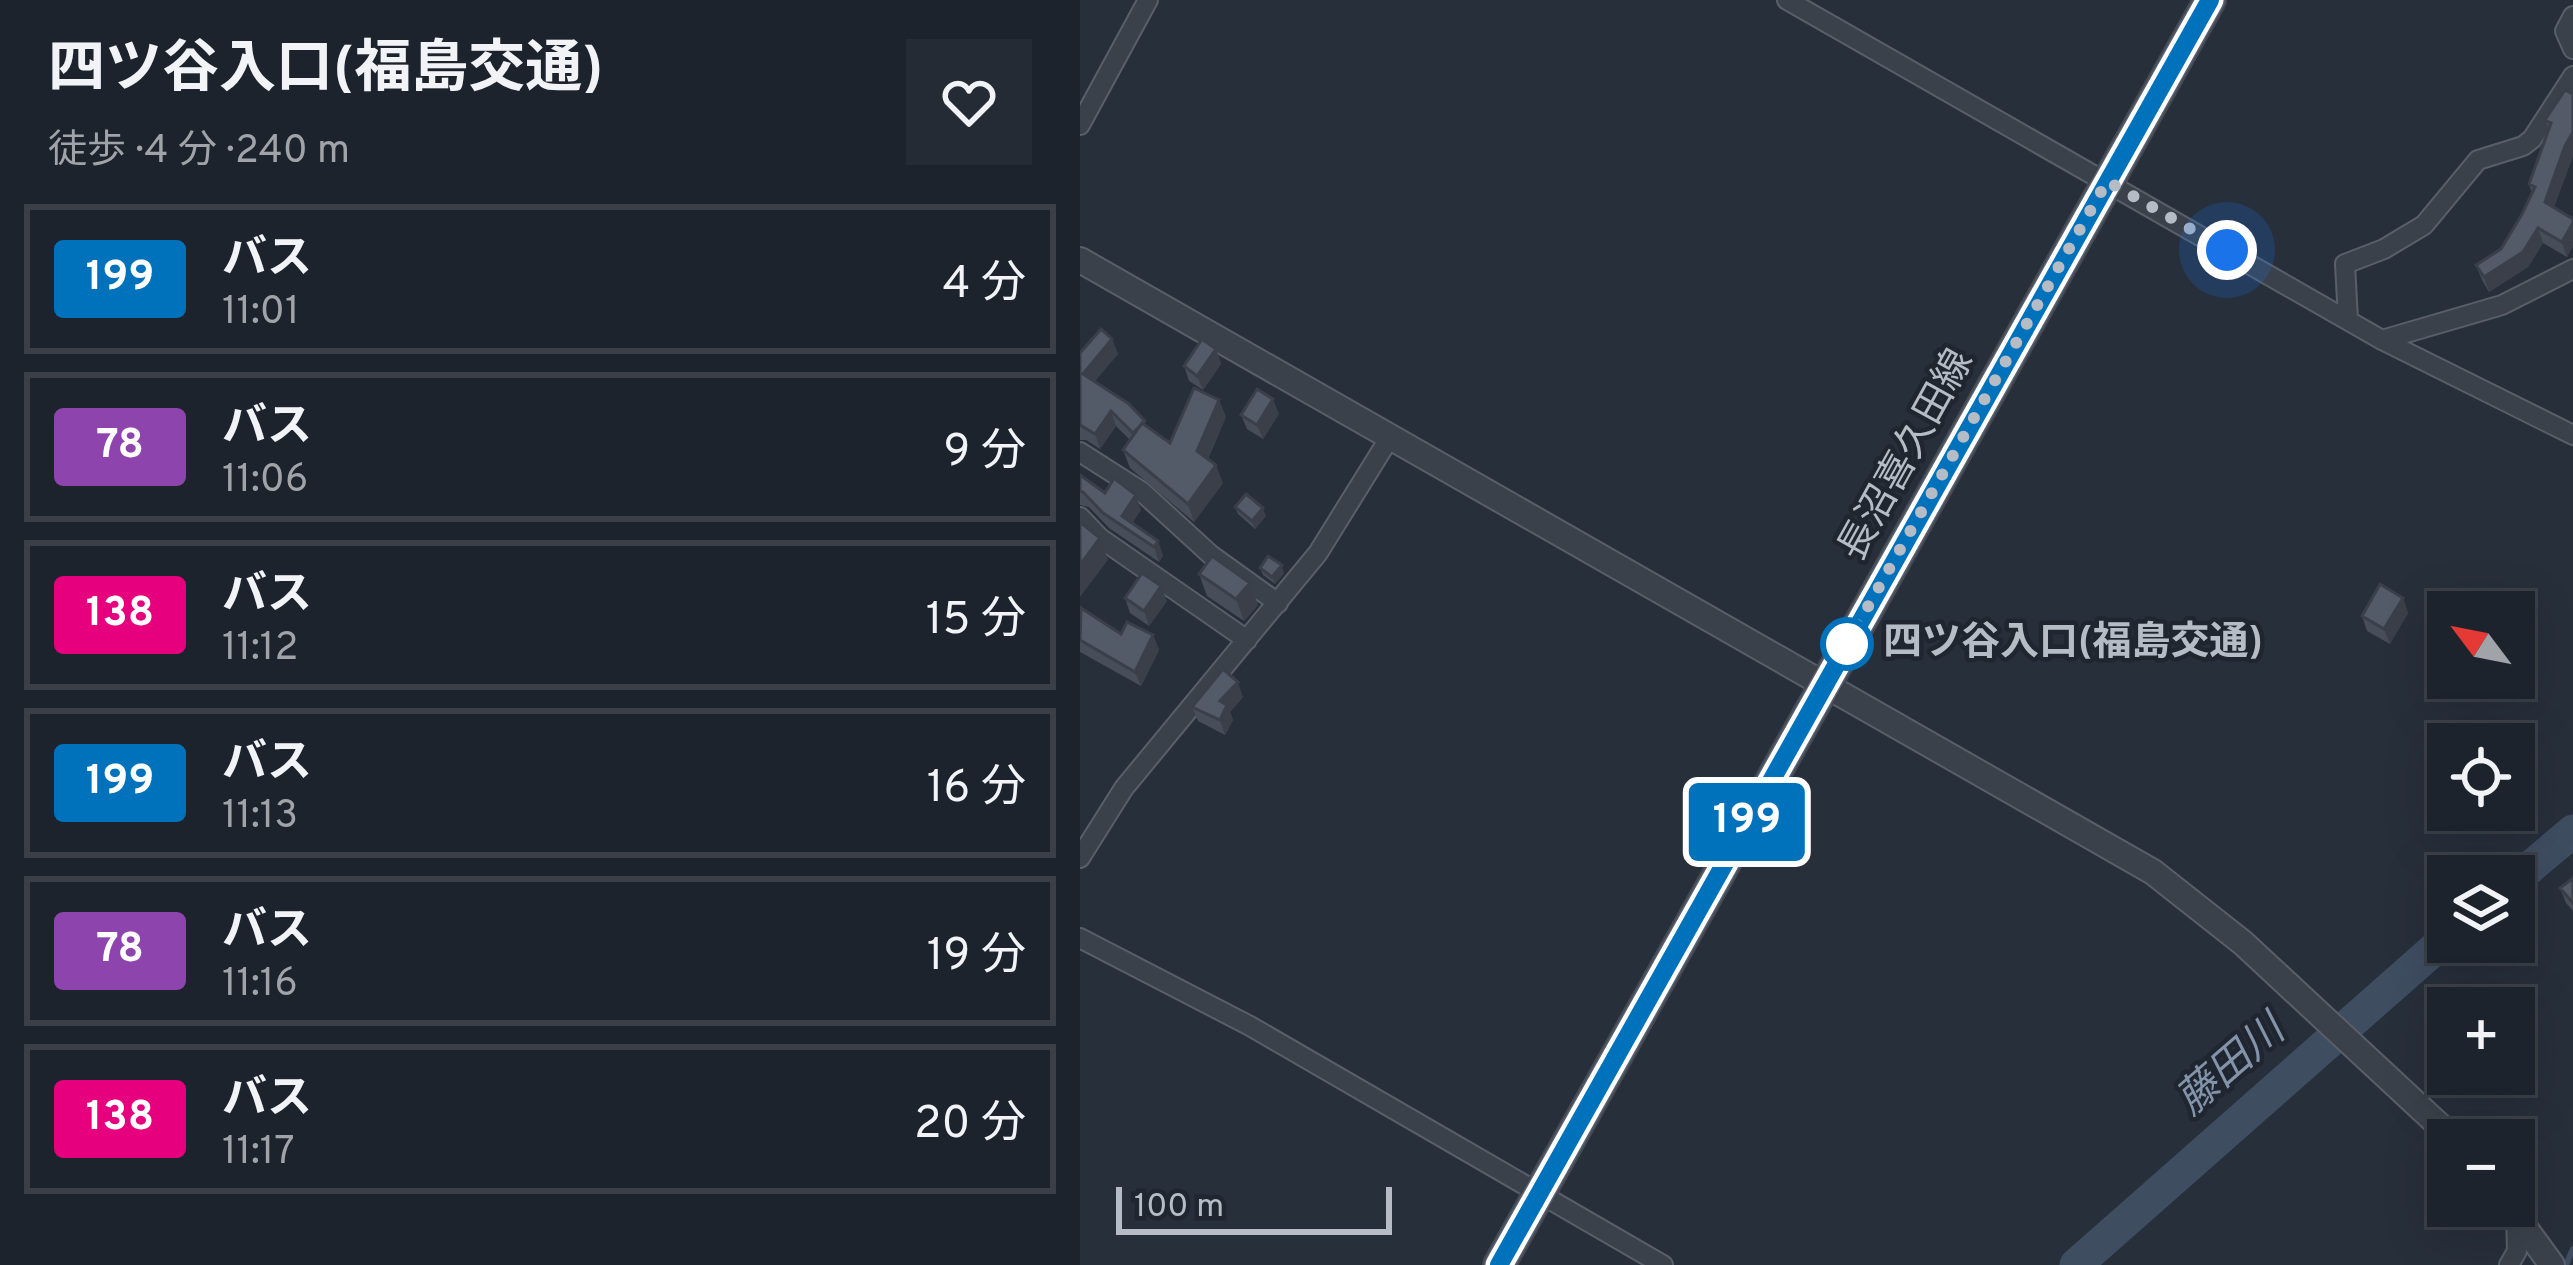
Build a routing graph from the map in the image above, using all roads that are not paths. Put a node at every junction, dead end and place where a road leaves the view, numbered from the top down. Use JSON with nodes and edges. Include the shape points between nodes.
{"nodes":[{"id":1,"x":1148,"y":0,"type":"edge"},
{"id":2,"x":1787,"y":0,"type":"edge"},
{"id":3,"x":2210,"y":0,"type":"edge"},
{"id":4,"x":2573,"y":16,"type":"edge"},
{"id":5,"x":2573,"y":49,"type":"edge"},
{"id":6,"x":2573,"y":76,"type":"edge"},
{"id":7,"x":1080,"y":125,"type":"edge"},
{"id":8,"x":2107,"y":181,"type":"junction"},
{"id":9,"x":1080,"y":260,"type":"edge"},
{"id":10,"x":2573,"y":268,"type":"edge"},
{"id":11,"x":2348,"y":320,"type":"junction"},
{"id":12,"x":2382,"y":340,"type":"junction"},
{"id":13,"x":2573,"y":435,"type":"edge"},
{"id":14,"x":1390,"y":437,"type":"junction"},
{"id":15,"x":1080,"y":452,"type":"edge"},
{"id":16,"x":1080,"y":517,"type":"edge"},
{"id":17,"x":1279,"y":603,"type":"junction"},
{"id":18,"x":1247,"y":640,"type":"junction"},
{"id":19,"x":1824,"y":685,"type":"junction"},
{"id":20,"x":1080,"y":858,"type":"edge"},
{"id":21,"x":1080,"y":938,"type":"edge"},
{"id":22,"x":2433,"y":1119,"type":"edge"},
{"id":23,"x":1538,"y":1196,"type":"junction"},
{"id":24,"x":2514,"y":1227,"type":"edge"},
{"id":25,"x":2525,"y":1227,"type":"edge"},
{"id":26,"x":2547,"y":1256,"type":"edge"},
{"id":27,"x":1499,"y":1265,"type":"edge"},
{"id":28,"x":1663,"y":1265,"type":"edge"},
{"id":29,"x":2509,"y":1265,"type":"edge"}],
"edges":[{"from":1,"to":7,"type":"street"},
{"from":2,"to":8,"type":"street"},
{"from":3,"to":8,"type":"main road","name":"長沼喜久田線"},
{"from":4,"to":5,"type":"street","via":[[2565,31]]},
{"from":6,"to":11,"type":"street","via":[[2532,139],[2477,160],[2424,225],[2345,264]]},
{"from":8,"to":11,"type":"street"},
{"from":8,"to":19,"type":"main road","name":"長沼喜久田線"},
{"from":9,"to":14,"type":"street"},
{"from":10,"to":12,"type":"street","via":[[2502,305]]},
{"from":11,"to":12,"type":"street"},
{"from":12,"to":13,"type":"street"},
{"from":14,"to":17,"type":"street"},
{"from":14,"to":19,"type":"street"},
{"from":15,"to":17,"type":"street","via":[[1142,491],[1210,555]]},
{"from":16,"to":18,"type":"street"},
{"from":17,"to":18,"type":"street"},
{"from":18,"to":20,"type":"street","via":[[1124,788]]},
{"from":19,"to":22,"type":"street","via":[[2153,872]]},
{"from":19,"to":23,"type":"main road","name":"長沼喜久田線"},
{"from":21,"to":23,"type":"street","via":[[1250,1026]]},
{"from":23,"to":27,"type":"main road","name":"長沼喜久田線"},
{"from":23,"to":28,"type":"street"},
{"from":24,"to":29,"type":"street","via":[[2517,1251]]},
{"from":25,"to":26,"type":"street"}]}
